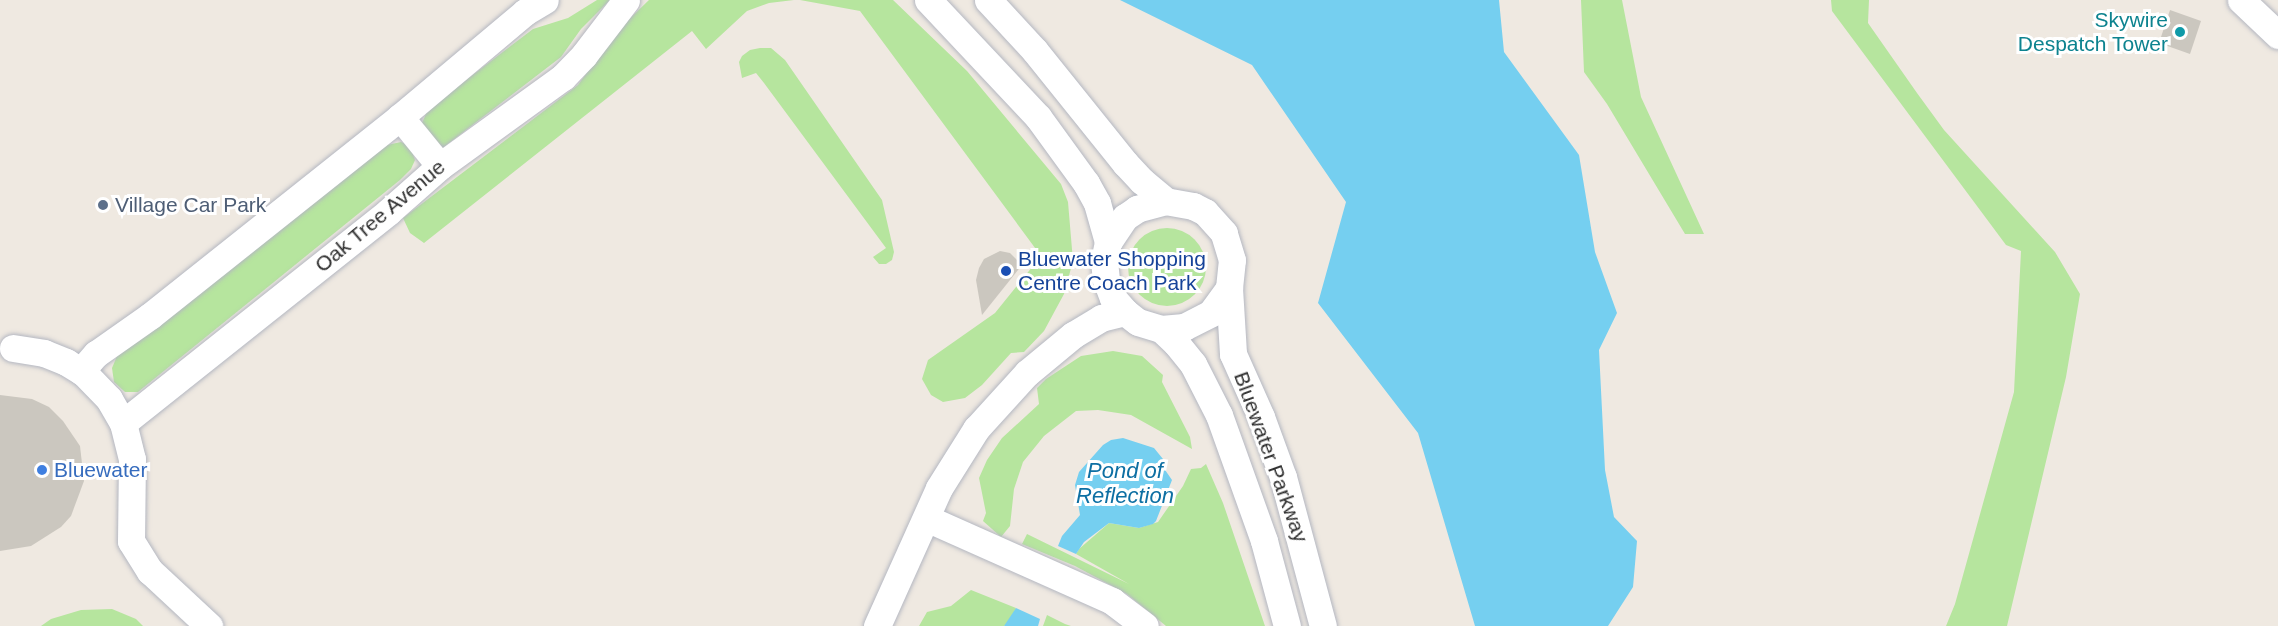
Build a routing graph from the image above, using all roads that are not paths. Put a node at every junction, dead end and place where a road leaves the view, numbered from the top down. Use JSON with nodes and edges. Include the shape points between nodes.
{"nodes":[{"id":1,"x":545,"y":0,"type":"edge"},
{"id":2,"x":626,"y":0,"type":"edge"},
{"id":3,"x":928,"y":0,"type":"edge"},
{"id":4,"x":988,"y":0,"type":"edge"},
{"id":5,"x":2241,"y":0,"type":"edge"},
{"id":6,"x":2278,"y":35,"type":"edge"},
{"id":7,"x":400,"y":117,"type":"junction"},
{"id":8,"x":440,"y":166,"type":"junction"},
{"id":9,"x":1166,"y":201,"type":"junction"},
{"id":10,"x":1108,"y":242,"type":"junction"},
{"id":11,"x":1229,"y":288,"type":"junction"},
{"id":12,"x":1125,"y":312,"type":"junction"},
{"id":13,"x":1161,"y":329,"type":"junction"},
{"id":14,"x":13,"y":348,"type":"dead end"},
{"id":15,"x":81,"y":371,"type":"junction"},
{"id":16,"x":123,"y":423,"type":"junction"},
{"id":17,"x":926,"y":518,"type":"junction"},
{"id":18,"x":1305,"y":554,"type":"junction"},
{"id":19,"x":209,"y":626,"type":"edge"},
{"id":20,"x":877,"y":626,"type":"edge"},
{"id":21,"x":1145,"y":626,"type":"edge"},
{"id":22,"x":1287,"y":626,"type":"edge"},
{"id":23,"x":1323,"y":626,"type":"edge"},
{"id":24,"x":1341,"y":626,"type":"edge"}],
"edges":[{"from":1,"to":7,"type":"street","via":[[525,12]]},
{"from":2,"to":8,"type":"street","name":"Oak Tree Avenue","via":[[563,77]]},
{"from":3,"to":10,"type":"street","via":[[1004,78],[1059,143],[1092,194]]},
{"from":4,"to":9,"type":"street","via":[[1035,51],[1125,163]]},
{"from":5,"to":6,"type":"street"},
{"from":7,"to":8,"type":"street"},
{"from":7,"to":15,"type":"street","via":[[150,316],[96,354]]},
{"from":8,"to":16,"type":"street","name":"Oak Tree Avenue"},
{"from":9,"to":10,"type":"street","via":[[1151,203],[1125,218]]},
{"from":9,"to":11,"type":"street","via":[[1199,209],[1224,233],[1232,260]]},
{"from":10,"to":12,"type":"street","via":[[1106,280],[1113,298]]},
{"from":11,"to":13,"type":"street","via":[[1199,322]]},
{"from":11,"to":18,"type":"street","name":"Bluewater Parkway","via":[[1233,354],[1262,417]]},
{"from":12,"to":13,"type":"street","via":[[1138,322]]},
{"from":12,"to":17,"type":"street","via":[[1101,318],[1073,335],[1010,389],[962,448]]},
{"from":13,"to":22,"type":"street","name":"Bluewater Parkway","via":[[1192,364],[1219,415],[1264,541]]},
{"from":14,"to":15,"type":"street","via":[[44,352]]},
{"from":15,"to":16,"type":"street","via":[[104,392]]},
{"from":16,"to":19,"type":"street","via":[[134,485],[131,541],[150,571]]},
{"from":17,"to":20,"type":"street"},
{"from":17,"to":21,"type":"street","via":[[1106,598]]},
{"from":18,"to":23,"type":"street","name":"Bluewater Parkway"},
{"from":18,"to":24,"type":"street"}]}
